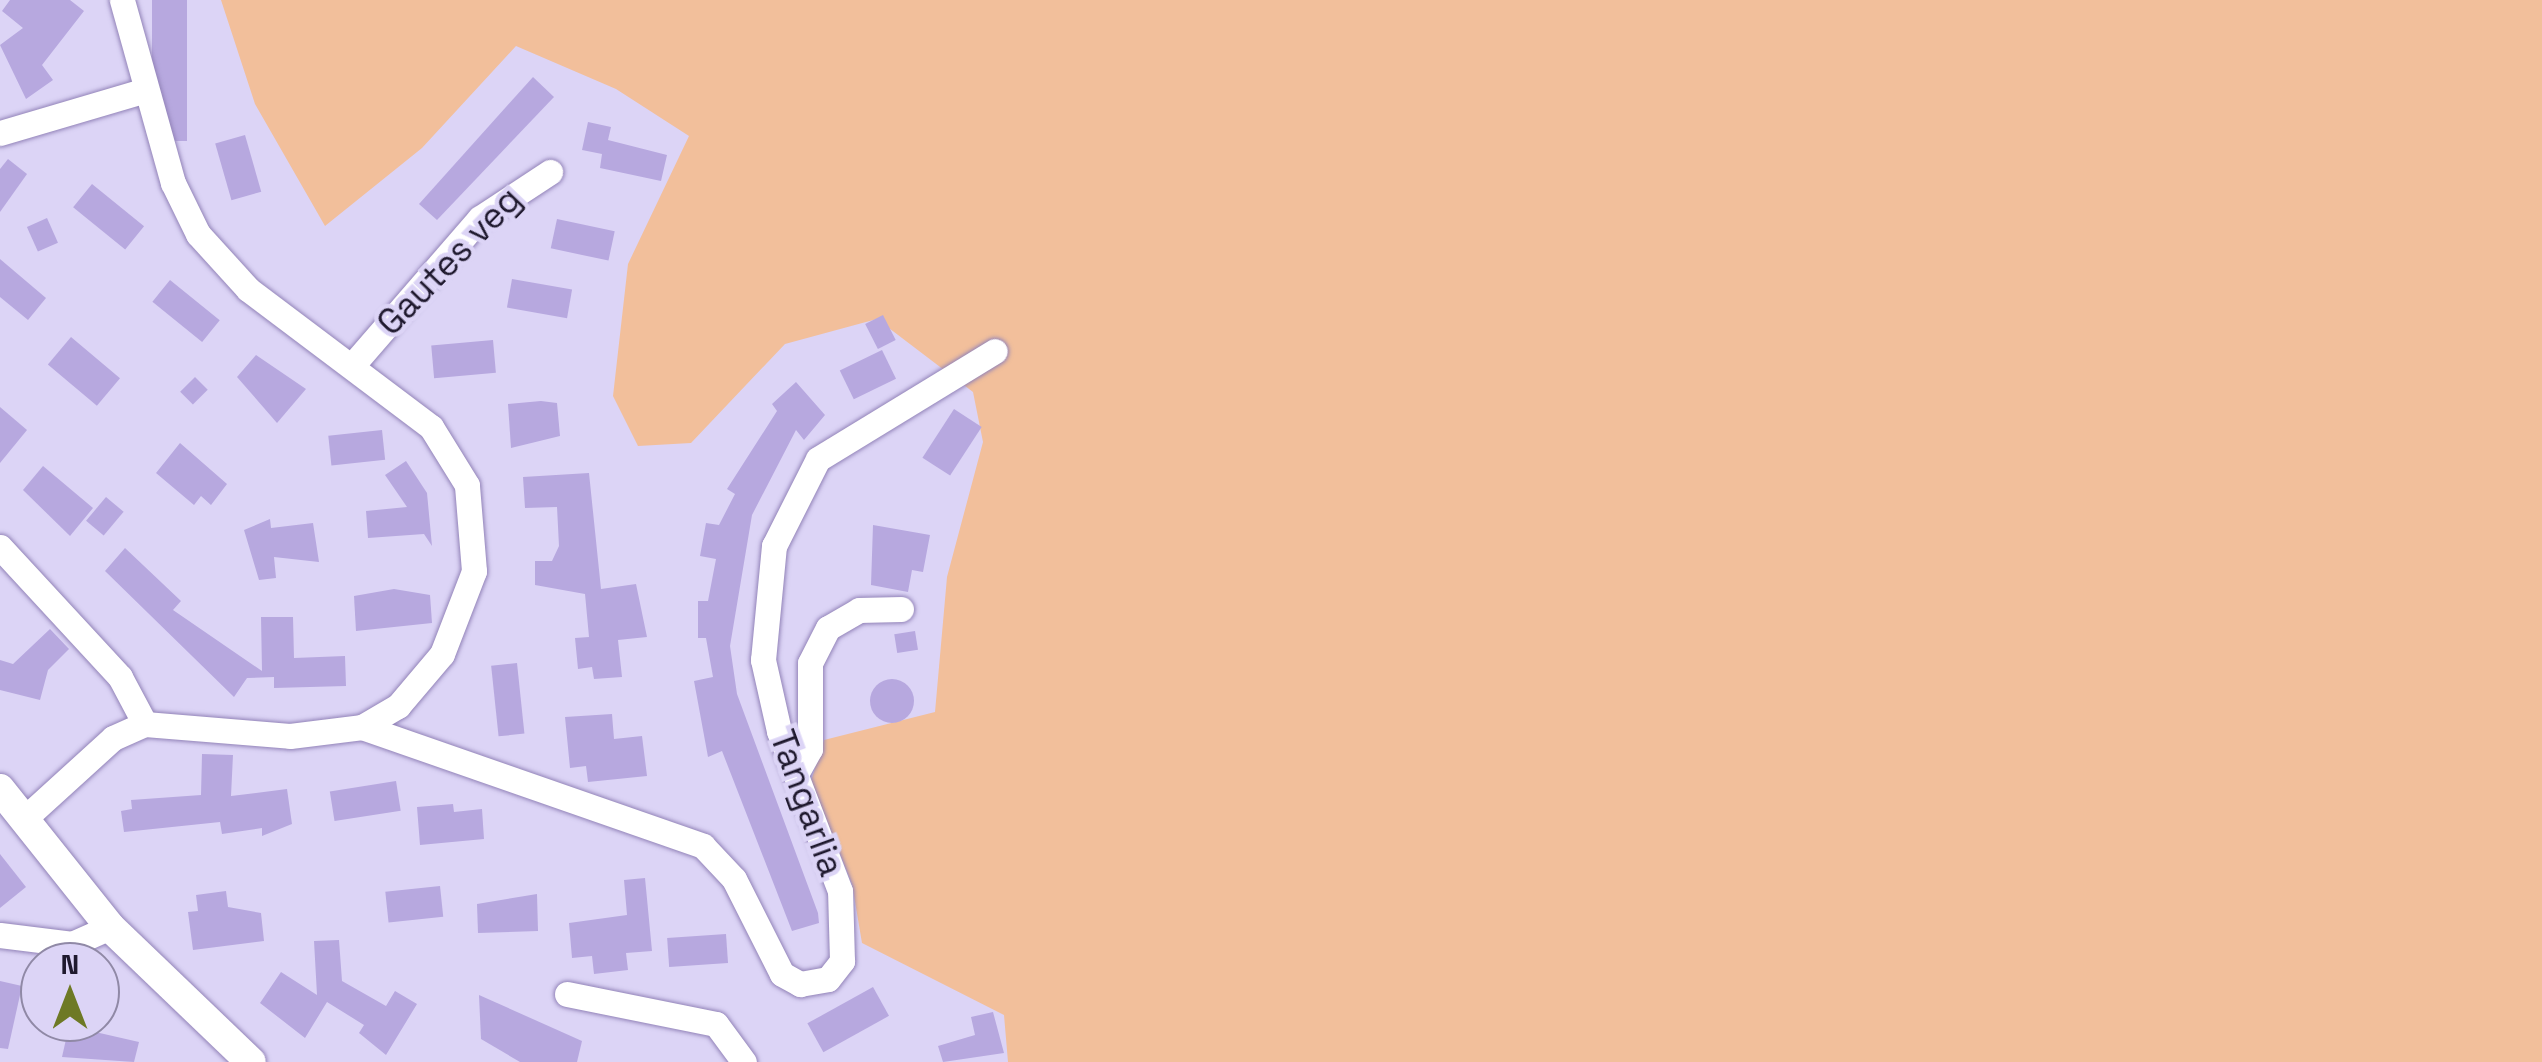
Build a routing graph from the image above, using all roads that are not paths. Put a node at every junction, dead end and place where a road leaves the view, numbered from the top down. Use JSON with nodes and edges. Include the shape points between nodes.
{"nodes":[{"id":1,"x":122,"y":0,"type":"edge"},
{"id":2,"x":146,"y":90,"type":"junction"},
{"id":3,"x":0,"y":132,"type":"edge"},
{"id":4,"x":550,"y":172,"type":"dead end"},
{"id":5,"x":995,"y":351,"type":"dead end"},
{"id":6,"x":356,"y":362,"type":"junction"},
{"id":7,"x":0,"y":547,"type":"edge"},
{"id":8,"x":902,"y":609,"type":"dead end"},
{"id":9,"x":145,"y":724,"type":"junction"},
{"id":10,"x":362,"y":728,"type":"junction"},
{"id":11,"x":796,"y":774,"type":"junction"},
{"id":12,"x":0,"y":789,"type":"edge"},
{"id":13,"x":24,"y":819,"type":"junction"},
{"id":14,"x":110,"y":927,"type":"junction"},
{"id":15,"x":0,"y":934,"type":"edge"},
{"id":16,"x":567,"y":994,"type":"dead end"},
{"id":17,"x":252,"y":1062,"type":"edge"},
{"id":18,"x":744,"y":1062,"type":"edge"}],
"edges":[{"from":1,"to":2,"type":"street","name":"Gautes veg"},
{"from":2,"to":3,"type":"street"},
{"from":2,"to":6,"type":"street","name":"Gautes veg","via":[[198,234],[248,289]]},
{"from":4,"to":6,"type":"street","name":"Gautes veg","via":[[480,218]]},
{"from":5,"to":11,"type":"street","name":"Tangarlia","via":[[842,439],[786,506],[766,583],[763,660]]},
{"from":6,"to":10,"type":"street","name":"Gautes veg","via":[[448,448],[476,528],[454,634],[398,706]]},
{"from":7,"to":9,"type":"street","via":[[120,678]]},
{"from":8,"to":11,"type":"street","via":[[841,616],[822,637],[807,684],[810,748]]},
{"from":9,"to":10,"type":"street","name":"Gautes veg","via":[[290,736]]},
{"from":9,"to":13,"type":"street","via":[[113,738]]},
{"from":10,"to":11,"type":"street","name":"Tangarlia","via":[[703,846],[734,879],[782,974],[815,984],[842,960],[840,892]]},
{"from":12,"to":13,"type":"main road"},
{"from":13,"to":14,"type":"main road"},
{"from":14,"to":15,"type":"street","via":[[72,944]]},
{"from":14,"to":17,"type":"main road"},
{"from":16,"to":18,"type":"street","via":[[716,1024]]}]}
